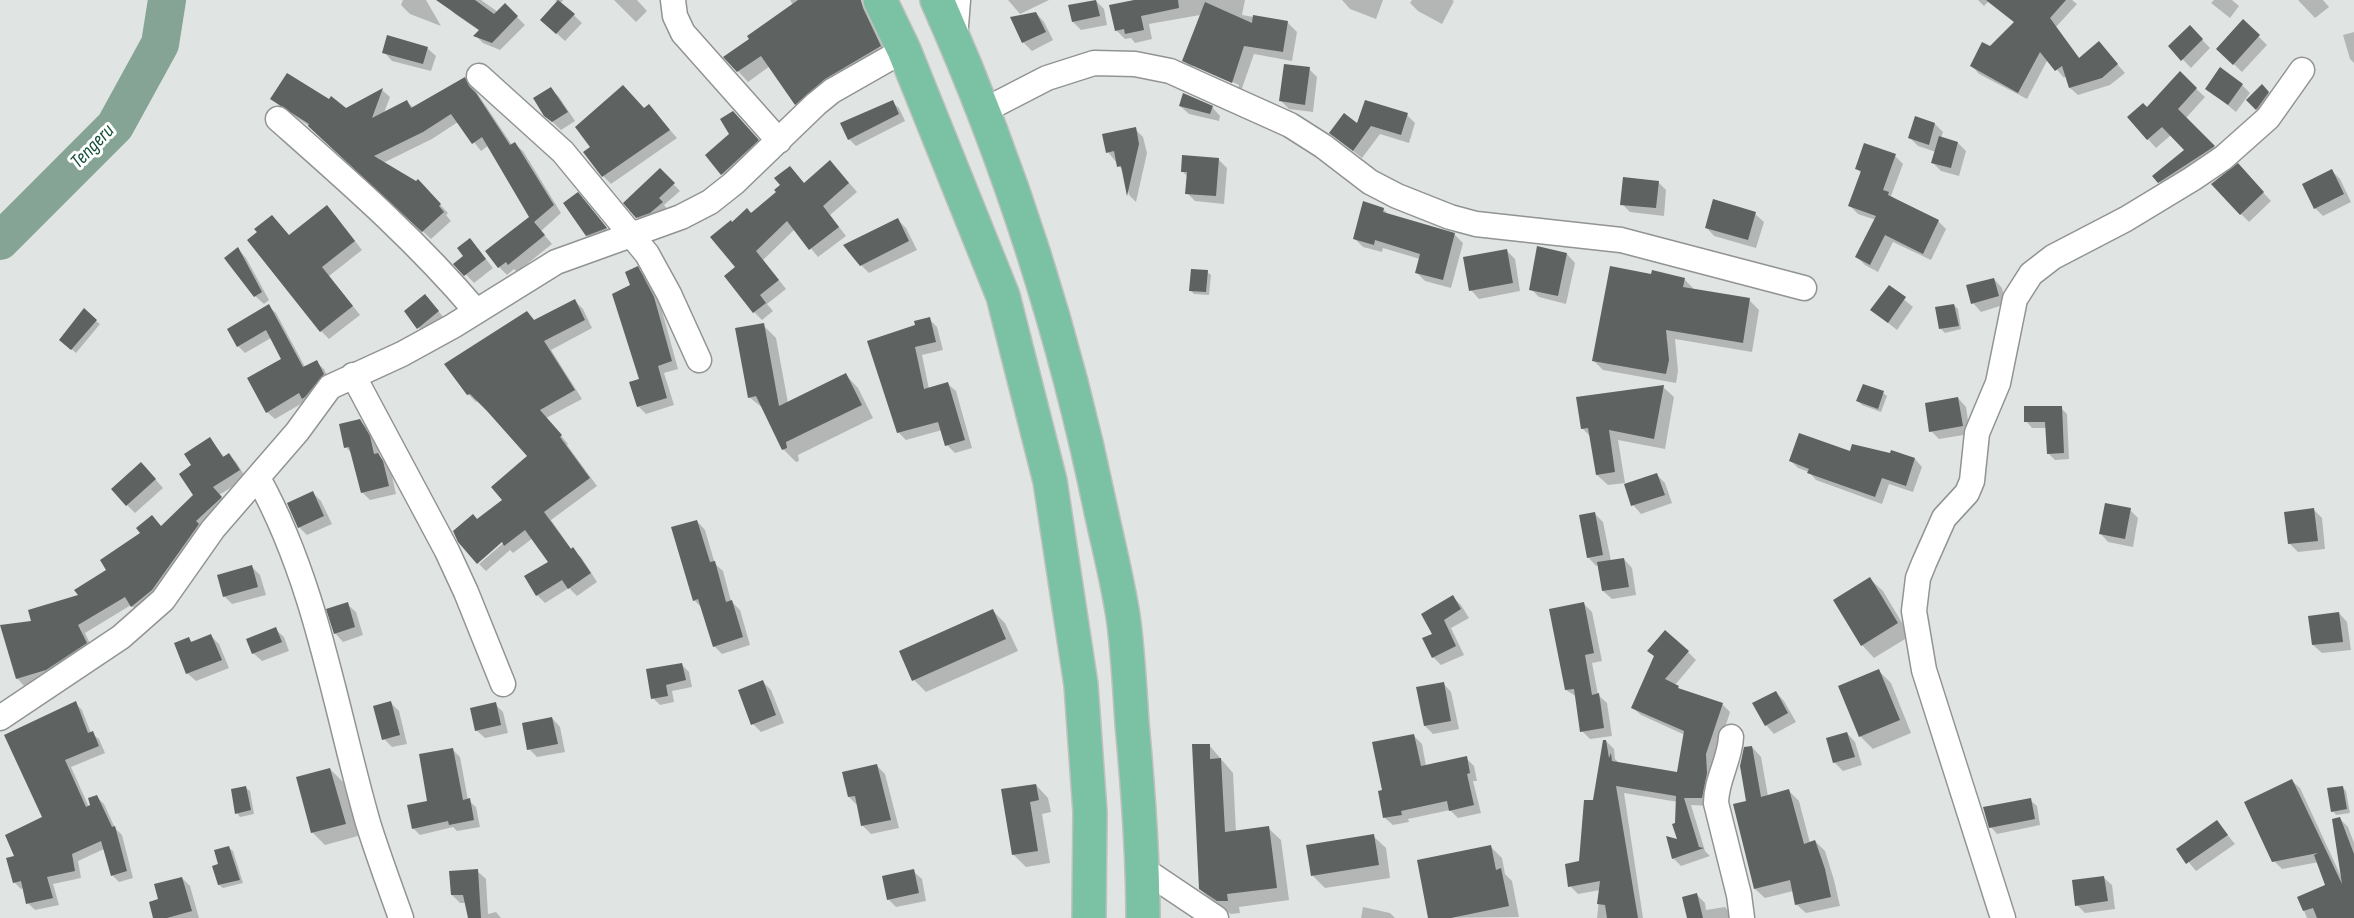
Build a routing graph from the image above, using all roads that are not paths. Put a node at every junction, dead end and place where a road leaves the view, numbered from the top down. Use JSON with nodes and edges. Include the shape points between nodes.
{"nodes":[{"id":1,"x":673,"y":0,"type":"edge"},
{"id":2,"x":880,"y":0,"type":"edge"},
{"id":3,"x":937,"y":0,"type":"edge"},
{"id":4,"x":958,"y":0,"type":"edge"},
{"id":5,"x":955,"y":41,"type":"junction"},
{"id":6,"x":904,"y":50,"type":"junction"},
{"id":7,"x":2302,"y":70,"type":"dead end"},
{"id":8,"x":479,"y":76,"type":"dead end"},
{"id":9,"x":983,"y":111,"type":"junction"},
{"id":10,"x":278,"y":119,"type":"dead end"},
{"id":11,"x":779,"y":141,"type":"junction"},
{"id":12,"x":631,"y":234,"type":"junction"},
{"id":13,"x":1804,"y":288,"type":"dead end"},
{"id":14,"x":476,"y":310,"type":"junction"},
{"id":15,"x":699,"y":360,"type":"dead end"},
{"id":16,"x":353,"y":375,"type":"junction"},
{"id":17,"x":258,"y":477,"type":"junction"},
{"id":18,"x":503,"y":684,"type":"dead end"},
{"id":19,"x":0,"y":718,"type":"edge"},
{"id":20,"x":1731,"y":737,"type":"dead end"},
{"id":21,"x":1143,"y":868,"type":"junction"},
{"id":22,"x":401,"y":918,"type":"edge"},
{"id":23,"x":1089,"y":918,"type":"edge"},
{"id":24,"x":1143,"y":918,"type":"edge"},
{"id":25,"x":1216,"y":918,"type":"edge"},
{"id":26,"x":1742,"y":918,"type":"edge"},
{"id":27,"x":2003,"y":918,"type":"edge"}],
"edges":[{"from":1,"to":11,"type":"street","via":[[683,33]]},
{"from":2,"to":6,"type":"highway"},
{"from":3,"to":5,"type":"highway"},
{"from":4,"to":5,"type":"street"},
{"from":5,"to":9,"type":"highway"},
{"from":6,"to":11,"type":"street","via":[[832,91]]},
{"from":6,"to":23,"type":"highway","via":[[1003,296],[1050,481],[1081,685],[1090,812]]},
{"from":7,"to":27,"type":"street","via":[[2268,118],[2223,158],[2126,219],[2052,257],[2031,274],[2015,299],[1998,383],[1977,433],[1972,481],[1967,493],[1944,519],[1924,563],[1914,611],[1924,670]]},
{"from":8,"to":12,"type":"street","via":[[563,152]]},
{"from":9,"to":13,"type":"street","via":[[1047,78],[1084,66],[1135,64],[1170,72],[1290,125],[1370,182],[1450,217],[1476,224],[1621,240]]},
{"from":9,"to":21,"type":"highway","via":[[1062,344],[1094,476],[1124,622]]},
{"from":10,"to":14,"type":"street","via":[[380,209]]},
{"from":11,"to":12,"type":"street","via":[[710,202],[681,217]]},
{"from":12,"to":14,"type":"street","via":[[555,262]]},
{"from":12,"to":15,"type":"street","via":[[653,264]]},
{"from":14,"to":16,"type":"street","via":[[402,354]]},
{"from":16,"to":17,"type":"street","via":[[330,387]]},
{"from":16,"to":18,"type":"street","via":[[447,551]]},
{"from":17,"to":19,"type":"street","via":[[213,529],[164,600],[121,638]]},
{"from":17,"to":22,"type":"street","via":[[276,510],[320,636],[369,824]]},
{"from":20,"to":26,"type":"street","via":[[1716,803]]},
{"from":21,"to":24,"type":"highway"},
{"from":21,"to":25,"type":"street"}]}
